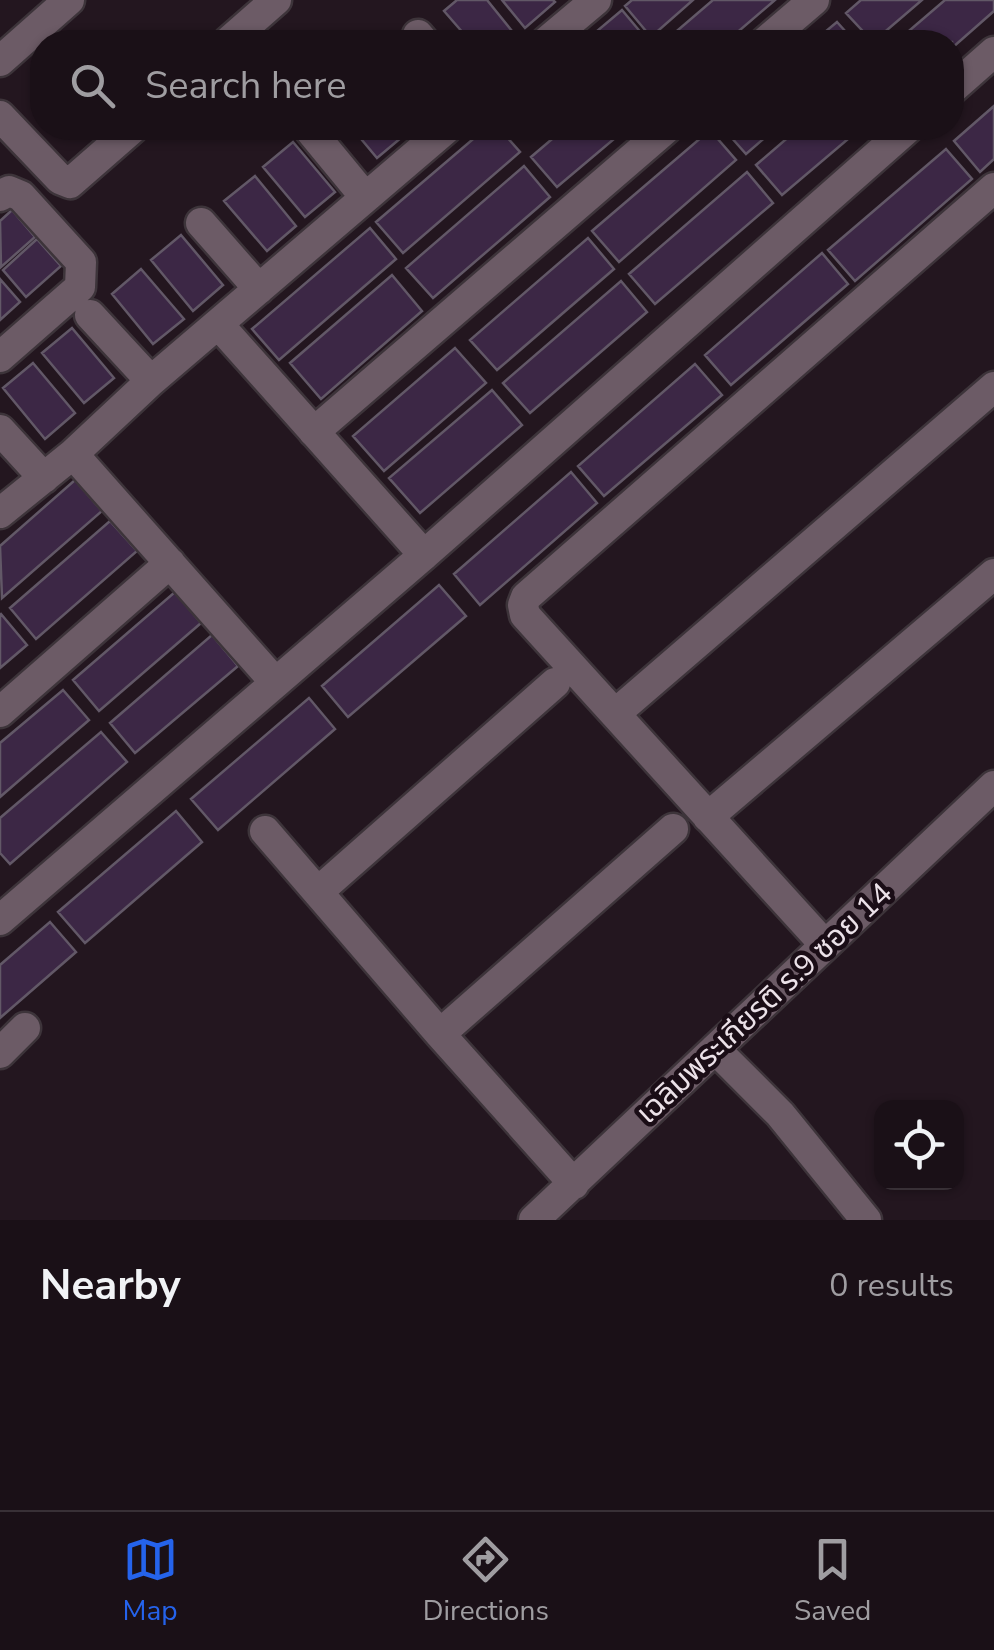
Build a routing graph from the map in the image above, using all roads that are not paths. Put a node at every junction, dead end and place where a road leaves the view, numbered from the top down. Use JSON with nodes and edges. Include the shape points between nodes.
{"nodes":[{"id":1,"x":69,"y":0,"type":"edge"},
{"id":2,"x":276,"y":0,"type":"edge"},
{"id":3,"x":814,"y":0,"type":"edge"},
{"id":4,"x":587,"y":3,"type":"edge"},
{"id":5,"x":35,"y":30,"type":"edge"},
{"id":6,"x":242,"y":30,"type":"edge"},
{"id":7,"x":559,"y":30,"type":"edge"},
{"id":8,"x":779,"y":30,"type":"edge"},
{"id":9,"x":30,"y":34,"type":"edge"},
{"id":10,"x":994,"y":52,"type":"edge"},
{"id":11,"x":0,"y":61,"type":"edge"},
{"id":12,"x":964,"y":79,"type":"edge"},
{"id":13,"x":0,"y":116,"type":"edge"},
{"id":14,"x":119,"y":140,"type":"edge"},
{"id":15,"x":318,"y":140,"type":"edge"},
{"id":16,"x":433,"y":140,"type":"edge"},
{"id":17,"x":653,"y":140,"type":"edge"},
{"id":18,"x":894,"y":140,"type":"edge"},
{"id":19,"x":994,"y":188,"type":"edge"},
{"id":20,"x":0,"y":196,"type":"edge"},
{"id":21,"x":365,"y":197,"type":"junction"},
{"id":22,"x":201,"y":223,"type":"dead end"},
{"id":23,"x":260,"y":289,"type":"junction"},
{"id":24,"x":90,"y":316,"type":"dead end"},
{"id":25,"x":219,"y":324,"type":"junction"},
{"id":26,"x":0,"y":357,"type":"edge"},
{"id":27,"x":152,"y":381,"type":"junction"},
{"id":28,"x":994,"y":387,"type":"edge"},
{"id":29,"x":0,"y":430,"type":"edge"},
{"id":30,"x":314,"y":432,"type":"junction"},
{"id":31,"x":73,"y":454,"type":"junction"},
{"id":32,"x":44,"y":478,"type":"junction"},
{"id":33,"x":0,"y":513,"type":"edge"},
{"id":34,"x":424,"y":554,"type":"junction"},
{"id":35,"x":170,"y":563,"type":"junction"},
{"id":36,"x":994,"y":574,"type":"edge"},
{"id":37,"x":276,"y":682,"type":"junction"},
{"id":38,"x":555,"y":682,"type":"dead end"},
{"id":39,"x":0,"y":712,"type":"edge"},
{"id":40,"x":616,"y":713,"type":"junction"},
{"id":41,"x":994,"y":786,"type":"edge"},
{"id":42,"x":708,"y":817,"type":"junction"},
{"id":43,"x":673,"y":829,"type":"dead end"},
{"id":44,"x":265,"y":830,"type":"dead end"},
{"id":45,"x":319,"y":891,"type":"junction"},
{"id":46,"x":0,"y":920,"type":"edge"},
{"id":47,"x":825,"y":945,"type":"junction"},
{"id":48,"x":25,"y":1028,"type":"dead end"},
{"id":49,"x":440,"y":1034,"type":"junction"},
{"id":50,"x":716,"y":1050,"type":"junction"},
{"id":51,"x":0,"y":1053,"type":"edge"},
{"id":52,"x":574,"y":1184,"type":"junction"},
{"id":53,"x":534,"y":1220,"type":"edge"},
{"id":54,"x":866,"y":1220,"type":"edge"}],
"edges":[{"from":1,"to":5,"type":"street"},
{"from":2,"to":6,"type":"street"},
{"from":3,"to":8,"type":"street"},
{"from":4,"to":7,"type":"street"},
{"from":9,"to":11,"type":"street"},
{"from":10,"to":12,"type":"street"},
{"from":13,"to":14,"type":"street","via":[[70,183]]},
{"from":15,"to":21,"type":"street"},
{"from":16,"to":21,"type":"street"},
{"from":17,"to":30,"type":"street"},
{"from":18,"to":34,"type":"street"},
{"from":19,"to":40,"type":"street","via":[[526,597],[525,614]]},
{"from":20,"to":26,"type":"street","via":[[21,196],[81,262],[82,274],[80,287]]},
{"from":21,"to":23,"type":"street"},
{"from":22,"to":23,"type":"street"},
{"from":23,"to":25,"type":"street"},
{"from":24,"to":27,"type":"street"},
{"from":25,"to":27,"type":"street"},
{"from":25,"to":30,"type":"street"},
{"from":27,"to":31,"type":"street"},
{"from":28,"to":40,"type":"street"},
{"from":29,"to":32,"type":"street"},
{"from":30,"to":34,"type":"street"},
{"from":31,"to":32,"type":"street"},
{"from":31,"to":35,"type":"street"},
{"from":32,"to":33,"type":"street"},
{"from":34,"to":37,"type":"street"},
{"from":35,"to":37,"type":"street"},
{"from":35,"to":39,"type":"street"},
{"from":36,"to":42,"type":"street"},
{"from":37,"to":46,"type":"street"},
{"from":38,"to":45,"type":"street"},
{"from":40,"to":42,"type":"street"},
{"from":41,"to":47,"type":"street","name":"เฉลิมพระเกียรติ ร.9 ซอย 14"},
{"from":42,"to":47,"type":"street"},
{"from":43,"to":49,"type":"street"},
{"from":44,"to":45,"type":"street"},
{"from":45,"to":49,"type":"street"},
{"from":47,"to":50,"type":"street","name":"เฉลิมพระเกียรติ ร.9 ซอย 14"},
{"from":48,"to":51,"type":"street"},
{"from":49,"to":52,"type":"street"},
{"from":50,"to":52,"type":"street","name":"เฉลิมพระเกียรติ ร.9 ซอย 14"},
{"from":50,"to":54,"type":"street","via":[[780,1114]]},
{"from":52,"to":53,"type":"street","name":"เฉลิมพระเกียรติ ร.9 ซอย 14"}]}
